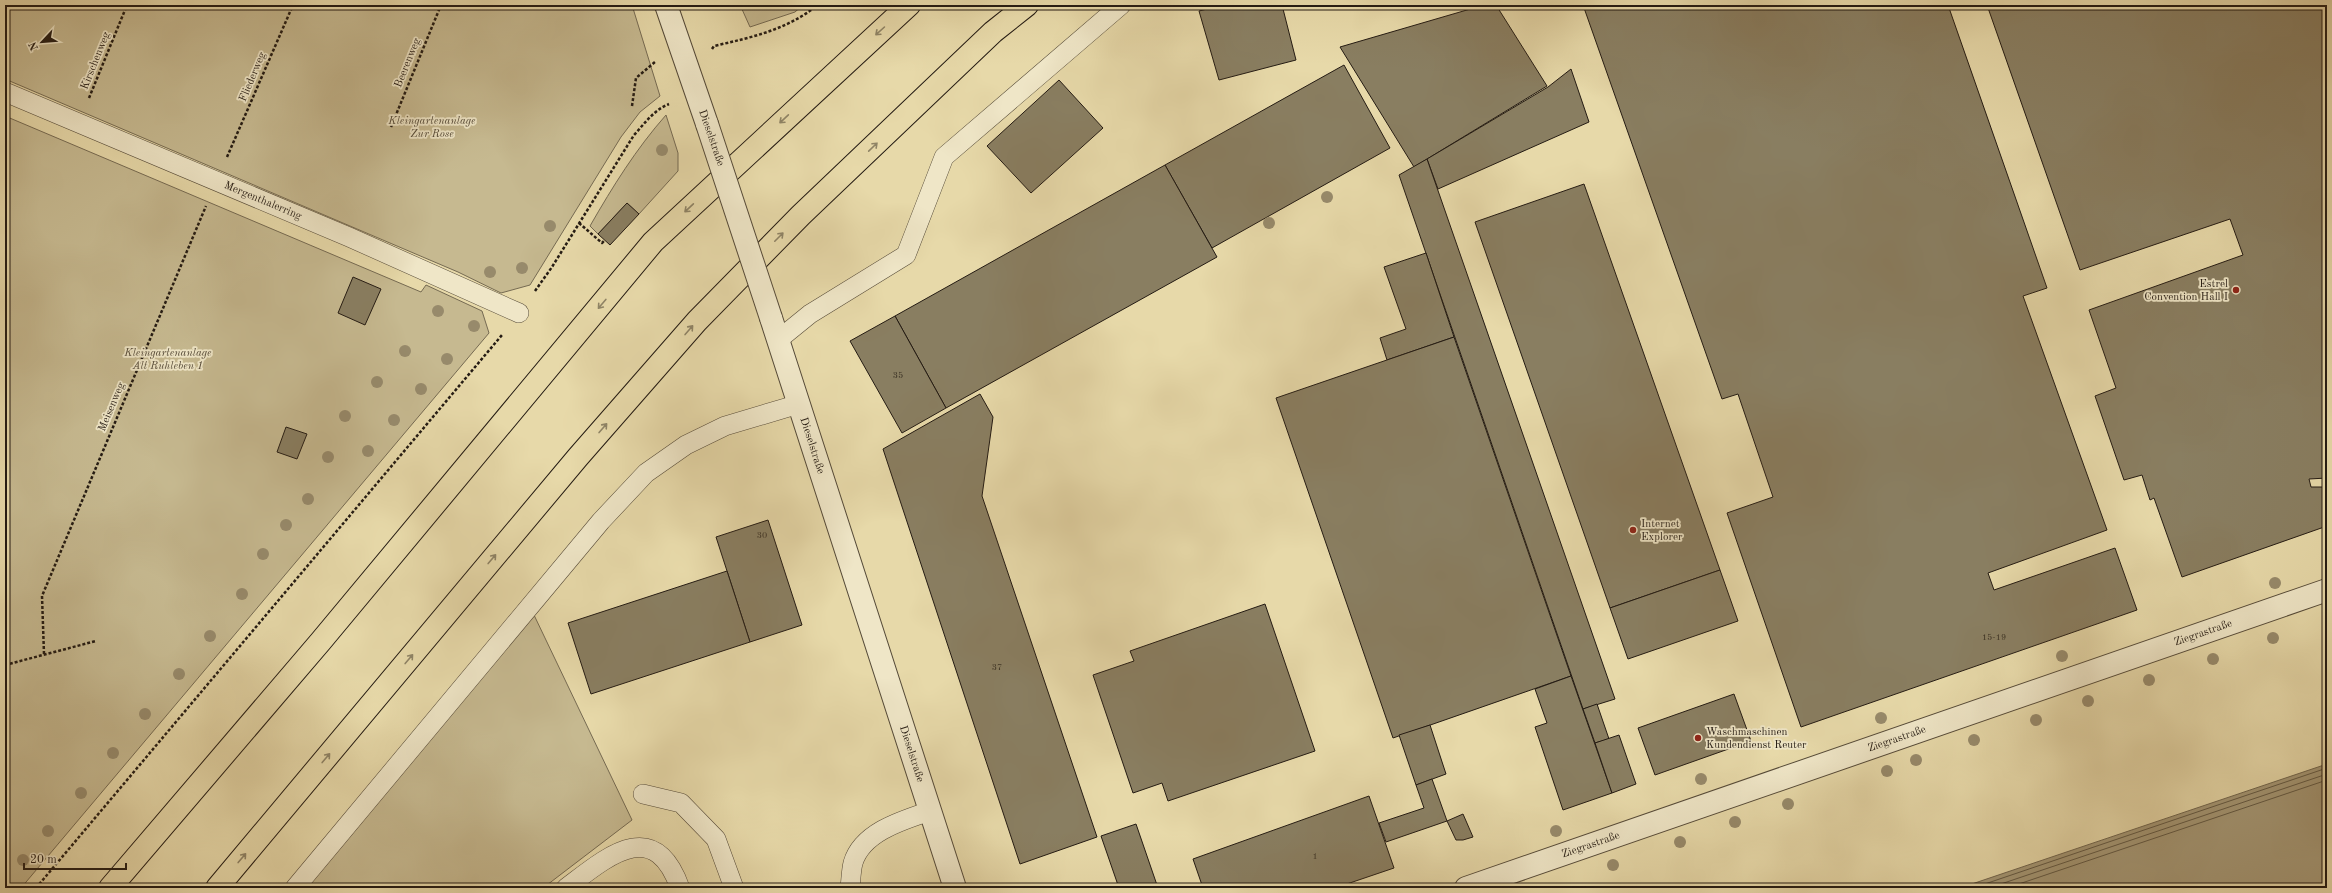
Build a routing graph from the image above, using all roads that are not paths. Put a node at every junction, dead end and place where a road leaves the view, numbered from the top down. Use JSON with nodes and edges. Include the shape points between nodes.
{"nodes":[{"id":1,"x":666,"y":5,"type":"edge"},
{"id":2,"x":909,"y":5,"type":"edge"},
{"id":3,"x":1027,"y":5,"type":"edge"},
{"id":4,"x":1121,"y":5,"type":"edge"},
{"id":5,"x":5,"y":92,"type":"edge"},
{"id":6,"x":519,"y":313,"type":"road end"},
{"id":7,"x":778,"y":340,"type":"junction"},
{"id":8,"x":799,"y":404,"type":"junction"},
{"id":9,"x":2327,"y":590,"type":"edge"},
{"id":10,"x":643,"y":794,"type":"dead end"},
{"id":11,"x":930,"y":811,"type":"junction"},
{"id":12,"x":110,"y":888,"type":"edge"},
{"id":13,"x":217,"y":888,"type":"edge"},
{"id":14,"x":295,"y":888,"type":"edge"},
{"id":15,"x":566,"y":888,"type":"edge"},
{"id":16,"x":680,"y":888,"type":"edge"},
{"id":17,"x":734,"y":888,"type":"edge"},
{"id":18,"x":850,"y":888,"type":"edge"},
{"id":19,"x":955,"y":888,"type":"edge"},
{"id":20,"x":1466,"y":888,"type":"edge"}],
"edges":[{"from":1,"to":7,"type":"street","name":"Dieselstraße","bridge":true},
{"from":2,"to":12,"type":"highway","one_way":true,"via":[[653,242],[321,641]]},
{"from":13,"to":3,"type":"highway","one_way":true,"via":[[572,464],[697,321],[801,215],[993,32]]},
{"from":4,"to":7,"type":"lane","via":[[944,157],[906,255],[810,314]]},
{"from":5,"to":6,"type":"lane","name":"Mergenthalerring","via":[[349,237]]},
{"from":7,"to":8,"type":"street","name":"Dieselstraße"},
{"from":8,"to":11,"type":"street","name":"Dieselstraße"},
{"from":8,"to":14,"type":"lane","via":[[725,426],[686,445],[646,473],[601,520]]},
{"from":9,"to":20,"type":"street","name":"Ziegrastraße"},
{"from":10,"to":17,"type":"lane","via":[[681,803],[716,839]]},
{"from":11,"to":18,"type":"lane","via":[[900,821],[869,838],[853,862]]},
{"from":11,"to":19,"type":"street","name":"Dieselstraße"},
{"from":15,"to":16,"type":"lane","via":[[607,857],[626,849],[646,848],[664,857]]}]}
